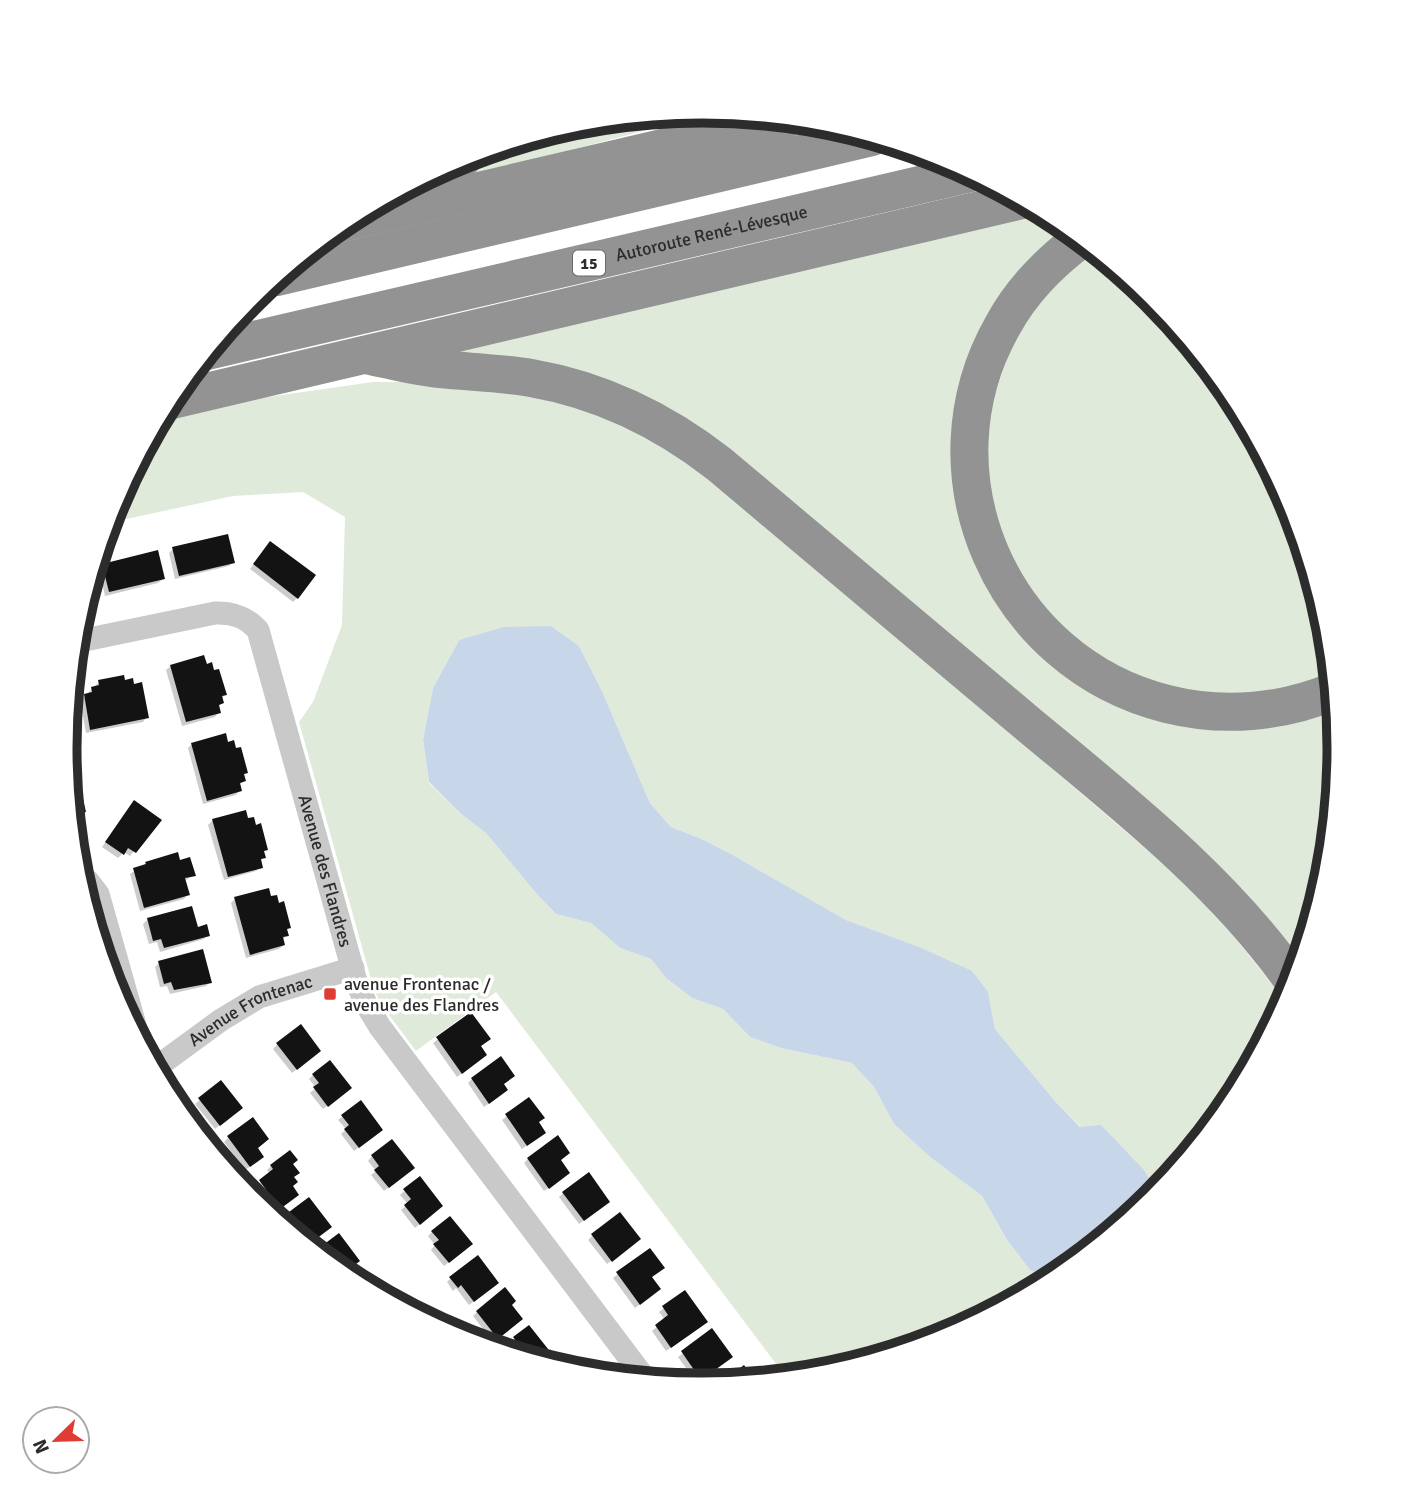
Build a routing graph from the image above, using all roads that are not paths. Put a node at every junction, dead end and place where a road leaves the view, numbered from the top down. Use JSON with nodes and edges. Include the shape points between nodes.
{"nodes":[{"id":1,"x":758,"y":125,"type":"edge"},
{"id":2,"x":853,"y":141,"type":"edge"},
{"id":3,"x":955,"y":177,"type":"edge"},
{"id":4,"x":1008,"y":203,"type":"edge"},
{"id":5,"x":377,"y":215,"type":"edge"},
{"id":6,"x":1073,"y":246,"type":"edge"},
{"id":7,"x":297,"y":272,"type":"edge"},
{"id":8,"x":223,"y":347,"type":"edge"},
{"id":9,"x":366,"y":355,"type":"junction"},
{"id":10,"x":185,"y":397,"type":"edge"},
{"id":11,"x":87,"y":640,"type":"edge"},
{"id":12,"x":1325,"y":694,"type":"edge"},
{"id":13,"x":93,"y":887,"type":"edge"},
{"id":14,"x":353,"y":968,"type":"junction"},
{"id":15,"x":1285,"y":971,"type":"edge"},
{"id":16,"x":122,"y":979,"type":"edge"},
{"id":17,"x":163,"y":1063,"type":"edge"},
{"id":18,"x":638,"y":1370,"type":"edge"}],
"edges":[{"from":1,"to":5,"type":"highway"},
{"from":2,"to":7,"type":"highway"},
{"from":3,"to":8,"type":"highway","name":"Autoroute René-Lévesque","number":"15"},
{"from":4,"to":9,"type":"highway"},
{"from":6,"to":12,"type":"highway","via":[[1014,307],[992,348],[975,397],[969,453],[972,492],[981,529],[1003,580],[1025,614],[1068,656],[1102,679],[1149,699],[1192,710],[1242,713],[1294,705]]},
{"from":9,"to":10,"type":"highway"},
{"from":9,"to":15,"type":"highway","via":[[554,383],[627,407],[675,432],[730,473],[1140,820],[1223,897]]},
{"from":11,"to":14,"type":"street","name":"Avenue des Flandres","via":[[215,613],[236,614],[258,630]]},
{"from":13,"to":16,"type":"street"},
{"from":14,"to":17,"type":"street","name":"Avenue Frontenac","via":[[259,997]]},
{"from":14,"to":18,"type":"street","name":"Avenue des Flandres","via":[[361,994],[380,1027]]}]}
